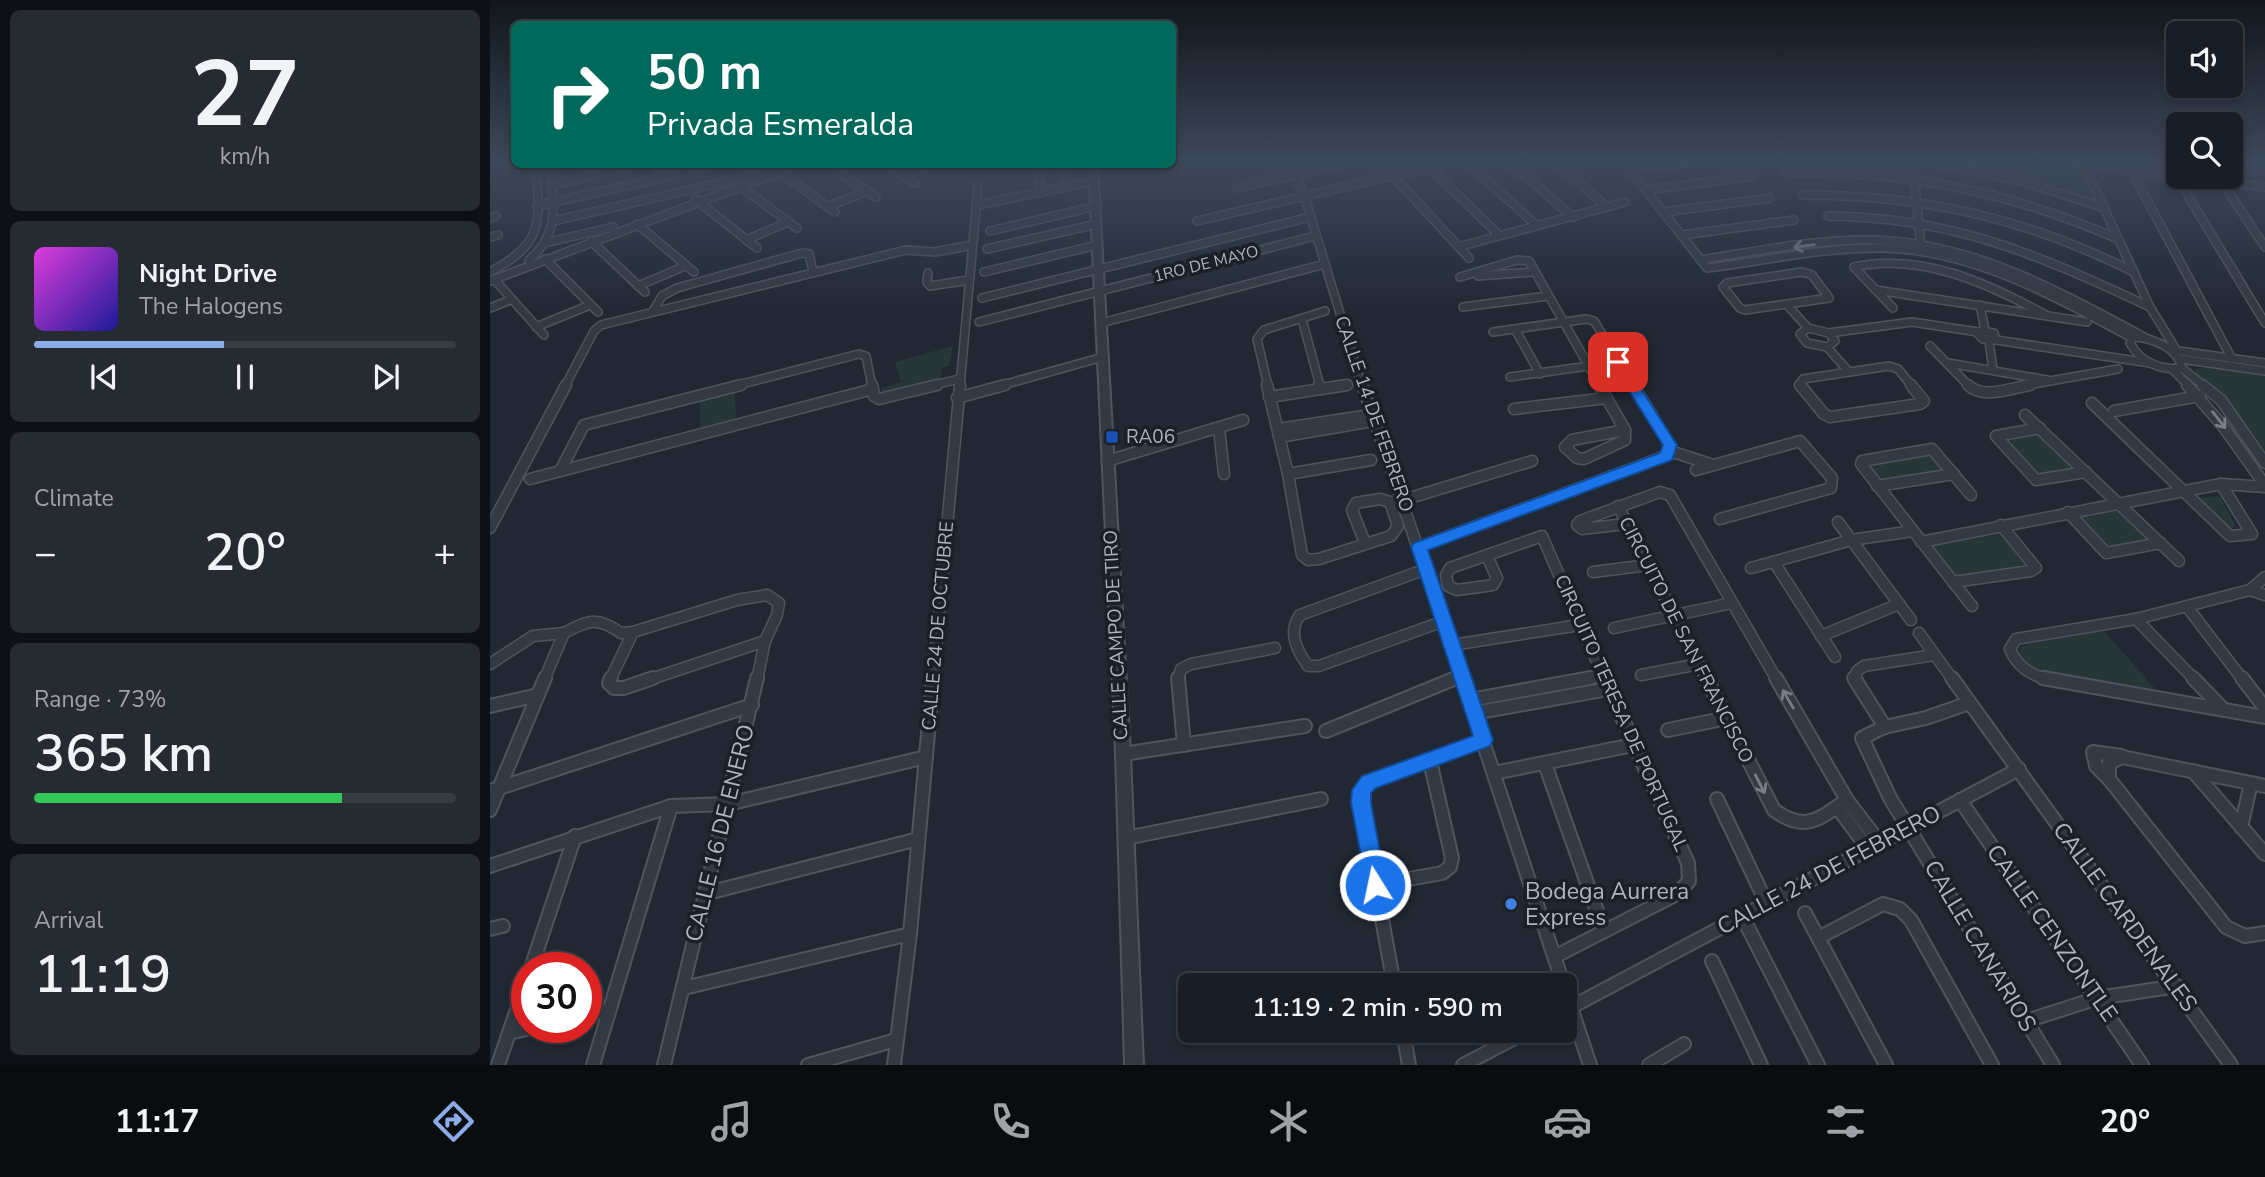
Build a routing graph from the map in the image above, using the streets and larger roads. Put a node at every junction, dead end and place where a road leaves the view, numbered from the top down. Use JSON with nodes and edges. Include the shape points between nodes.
{"nodes":[{"id":1,"x":537,"y":212,"type":"edge"},
{"id":2,"x":552,"y":212,"type":"edge"},
{"id":3,"x":593,"y":212,"type":"edge"},
{"id":4,"x":671,"y":212,"type":"edge"},
{"id":5,"x":708,"y":212,"type":"edge"},
{"id":6,"x":774,"y":212,"type":"edge"},
{"id":7,"x":976,"y":212,"type":"edge"},
{"id":8,"x":1073,"y":212,"type":"edge"},
{"id":9,"x":1096,"y":212,"type":"edge"},
{"id":10,"x":1241,"y":212,"type":"edge"},
{"id":11,"x":1309,"y":212,"type":"edge"},
{"id":12,"x":1426,"y":212,"type":"edge"},
{"id":13,"x":1475,"y":212,"type":"edge"},
{"id":14,"x":1522,"y":212,"type":"edge"},
{"id":15,"x":1567,"y":212,"type":"edge"},
{"id":16,"x":1591,"y":212,"type":"edge"},
{"id":17,"x":1664,"y":212,"type":"edge"},
{"id":18,"x":1919,"y":212,"type":"edge"},
{"id":19,"x":1977,"y":212,"type":"edge"},
{"id":20,"x":2048,"y":212,"type":"edge"},
{"id":21,"x":2107,"y":212,"type":"edge"},
{"id":22,"x":2153,"y":212,"type":"edge"},
{"id":23,"x":2201,"y":212,"type":"edge"},
{"id":24,"x":2241,"y":212,"type":"edge"},
{"id":25,"x":1828,"y":216,"type":"dead end"},
{"id":26,"x":1310,"y":217,"type":"junction"},
{"id":27,"x":1573,"y":217,"type":"junction"},
{"id":28,"x":653,"y":218,"type":"junction"},
{"id":29,"x":1794,"y":220,"type":"dead end"},
{"id":30,"x":553,"y":221,"type":"junction"},
{"id":31,"x":1198,"y":221,"type":"dead end"},
{"id":32,"x":1920,"y":221,"type":"junction"},
{"id":33,"x":788,"y":222,"type":"junction"},
{"id":34,"x":637,"y":224,"type":"junction"},
{"id":35,"x":1093,"y":225,"type":"junction"},
{"id":36,"x":1537,"y":226,"type":"junction"},
{"id":37,"x":797,"y":228,"type":"dead end"},
{"id":38,"x":990,"y":231,"type":"dead end"},
{"id":39,"x":1499,"y":235,"type":"junction"},
{"id":40,"x":1315,"y":236,"type":"junction"},
{"id":41,"x":1682,"y":236,"type":"junction"},
{"id":42,"x":2118,"y":239,"type":"junction"},
{"id":43,"x":746,"y":240,"type":"junction"},
{"id":44,"x":549,"y":242,"type":"junction"},
{"id":45,"x":591,"y":242,"type":"junction"},
{"id":46,"x":972,"y":245,"type":"junction"},
{"id":47,"x":1097,"y":245,"type":"junction"},
{"id":48,"x":1458,"y":247,"type":"junction"},
{"id":49,"x":2265,"y":247,"type":"edge"},
{"id":50,"x":757,"y":248,"type":"dead end"},
{"id":51,"x":1921,"y":248,"type":"junction"},
{"id":52,"x":987,"y":249,"type":"dead end"},
{"id":53,"x":1469,"y":258,"type":"dead end"},
{"id":54,"x":545,"y":259,"type":"junction"},
{"id":55,"x":1700,"y":260,"type":"junction"},
{"id":56,"x":1325,"y":264,"type":"junction"},
{"id":57,"x":514,"y":265,"type":"junction"},
{"id":58,"x":685,"y":266,"type":"junction"},
{"id":59,"x":1100,"y":269,"type":"junction"},
{"id":60,"x":694,"y":272,"type":"dead end"},
{"id":61,"x":813,"y":272,"type":"junction"},
{"id":62,"x":984,"y":272,"type":"dead end"},
{"id":63,"x":1533,"y":272,"type":"junction"},
{"id":64,"x":2134,"y":272,"type":"junction"},
{"id":65,"x":928,"y":274,"type":"dead end"},
{"id":66,"x":491,"y":277,"type":"edge"},
{"id":67,"x":969,"y":280,"type":"junction"},
{"id":68,"x":638,"y":286,"type":"junction"},
{"id":69,"x":1876,"y":290,"type":"junction"},
{"id":70,"x":1098,"y":291,"type":"junction"},
{"id":71,"x":645,"y":292,"type":"dead end"},
{"id":72,"x":1548,"y":296,"type":"junction"},
{"id":73,"x":982,"y":298,"type":"dead end"},
{"id":74,"x":510,"y":300,"type":"junction"},
{"id":75,"x":590,"y":305,"type":"junction"},
{"id":76,"x":1788,"y":306,"type":"junction"},
{"id":77,"x":1980,"y":306,"type":"junction"},
{"id":78,"x":1463,"y":307,"type":"dead end"},
{"id":79,"x":2150,"y":307,"type":"junction"},
{"id":80,"x":490,"y":308,"type":"edge"},
{"id":81,"x":1893,"y":308,"type":"dead end"},
{"id":82,"x":653,"y":311,"type":"junction"},
{"id":83,"x":1325,"y":311,"type":"dead end"},
{"id":84,"x":598,"y":312,"type":"dead end"},
{"id":85,"x":2048,"y":316,"type":"junction"},
{"id":86,"x":1301,"y":319,"type":"junction"},
{"id":87,"x":979,"y":321,"type":"dead end"},
{"id":88,"x":1562,"y":322,"type":"junction"},
{"id":89,"x":2087,"y":322,"type":"dead end"},
{"id":90,"x":1101,"y":323,"type":"junction"},
{"id":91,"x":2265,"y":323,"type":"edge"},
{"id":92,"x":536,"y":327,"type":"junction"},
{"id":93,"x":1808,"y":328,"type":"junction"},
{"id":94,"x":1515,"y":329,"type":"junction"},
{"id":95,"x":1493,"y":332,"type":"dead end"},
{"id":96,"x":544,"y":335,"type":"dead end"},
{"id":97,"x":1831,"y":335,"type":"junction"},
{"id":98,"x":2168,"y":335,"type":"junction"},
{"id":99,"x":1987,"y":336,"type":"junction"},
{"id":100,"x":2132,"y":338,"type":"junction"},
{"id":101,"x":2149,"y":339,"type":"junction"},
{"id":102,"x":1930,"y":346,"type":"dead end"},
{"id":103,"x":1827,"y":347,"type":"junction"},
{"id":104,"x":2140,"y":356,"type":"junction"},
{"id":105,"x":1103,"y":357,"type":"junction"},
{"id":106,"x":2232,"y":359,"type":"junction"},
{"id":107,"x":2177,"y":360,"type":"junction"},
{"id":108,"x":1618,"y":362,"type":"junction"},
{"id":109,"x":1947,"y":363,"type":"junction"},
{"id":110,"x":2150,"y":363,"type":"junction"},
{"id":111,"x":2265,"y":363,"type":"edge"},
{"id":112,"x":1589,"y":367,"type":"junction"},
{"id":113,"x":2119,"y":369,"type":"dead end"},
{"id":114,"x":1993,"y":370,"type":"junction"},
{"id":115,"x":1848,"y":371,"type":"junction"},
{"id":116,"x":2265,"y":371,"type":"edge"},
{"id":117,"x":1540,"y":374,"type":"junction"},
{"id":118,"x":1510,"y":377,"type":"dead end"},
{"id":119,"x":959,"y":379,"type":"junction"},
{"id":120,"x":2054,"y":381,"type":"junction"},
{"id":121,"x":1347,"y":385,"type":"dead end"},
{"id":122,"x":1320,"y":388,"type":"junction"},
{"id":123,"x":873,"y":389,"type":"junction"},
{"id":124,"x":2200,"y":396,"type":"junction"},
{"id":125,"x":1269,"y":397,"type":"junction"},
{"id":126,"x":957,"y":398,"type":"junction"},
{"id":127,"x":1607,"y":398,"type":"junction"},
{"id":128,"x":2092,"y":402,"type":"dead end"},
{"id":129,"x":1514,"y":410,"type":"dead end"},
{"id":130,"x":2115,"y":411,"type":"dead end"},
{"id":131,"x":2025,"y":415,"type":"dead end"},
{"id":132,"x":1372,"y":418,"type":"junction"},
{"id":133,"x":1243,"y":420,"type":"dead end"},
{"id":134,"x":1219,"y":428,"type":"junction"},
{"id":135,"x":2040,"y":428,"type":"junction"},
{"id":136,"x":1625,"y":430,"type":"junction"},
{"id":137,"x":1278,"y":433,"type":"junction"},
{"id":138,"x":1670,"y":451,"type":"junction"},
{"id":139,"x":1371,"y":460,"type":"dead end"},
{"id":140,"x":1107,"y":461,"type":"junction"},
{"id":141,"x":1531,"y":461,"type":"dead end"},
{"id":142,"x":2265,"y":463,"type":"edge"},
{"id":143,"x":1713,"y":465,"type":"junction"},
{"id":144,"x":1696,"y":470,"type":"dead end"},
{"id":145,"x":560,"y":471,"type":"junction"},
{"id":146,"x":2086,"y":472,"type":"junction"},
{"id":147,"x":1224,"y":474,"type":"dead end"},
{"id":148,"x":1288,"y":474,"type":"junction"},
{"id":149,"x":1954,"y":474,"type":"junction"},
{"id":150,"x":530,"y":479,"type":"dead end"},
{"id":151,"x":1877,"y":486,"type":"junction"},
{"id":152,"x":2219,"y":486,"type":"junction"},
{"id":153,"x":2265,"y":486,"type":"edge"},
{"id":154,"x":2185,"y":490,"type":"junction"},
{"id":155,"x":2265,"y":494,"type":"edge"},
{"id":156,"x":1971,"y":495,"type":"dead end"},
{"id":157,"x":1403,"y":500,"type":"junction"},
{"id":158,"x":2120,"y":503,"type":"junction"},
{"id":159,"x":1618,"y":506,"type":"junction"},
{"id":160,"x":2068,"y":512,"type":"junction"},
{"id":161,"x":1720,"y":519,"type":"dead end"},
{"id":162,"x":1838,"y":522,"type":"dead end"},
{"id":163,"x":1626,"y":524,"type":"junction"},
{"id":164,"x":2001,"y":526,"type":"junction"},
{"id":165,"x":490,"y":528,"type":"edge"},
{"id":166,"x":1913,"y":531,"type":"junction"},
{"id":167,"x":1851,"y":540,"type":"junction"},
{"id":168,"x":1921,"y":542,"type":"junction"},
{"id":169,"x":1365,"y":543,"type":"junction"},
{"id":170,"x":2161,"y":543,"type":"junction"},
{"id":171,"x":1419,"y":547,"type":"junction"},
{"id":172,"x":1487,"y":556,"type":"junction"},
{"id":173,"x":2179,"y":561,"type":"dead end"},
{"id":174,"x":1774,"y":562,"type":"junction"},
{"id":175,"x":1648,"y":565,"type":"junction"},
{"id":176,"x":1751,"y":568,"type":"dead end"},
{"id":177,"x":1426,"y":569,"type":"junction"},
{"id":178,"x":1593,"y":572,"type":"dead end"},
{"id":179,"x":2265,"y":577,"type":"edge"},
{"id":180,"x":1953,"y":582,"type":"junction"},
{"id":181,"x":2250,"y":590,"type":"junction"},
{"id":182,"x":2265,"y":595,"type":"edge"},
{"id":183,"x":1732,"y":603,"type":"junction"},
{"id":184,"x":1899,"y":604,"type":"junction"},
{"id":185,"x":1972,"y":606,"type":"dead end"},
{"id":186,"x":2188,"y":608,"type":"junction"},
{"id":187,"x":1674,"y":614,"type":"junction"},
{"id":188,"x":2136,"y":619,"type":"junction"},
{"id":189,"x":1911,"y":620,"type":"dead end"},
{"id":190,"x":1444,"y":621,"type":"junction"},
{"id":191,"x":1580,"y":625,"type":"junction"},
{"id":192,"x":1614,"y":628,"type":"dead end"},
{"id":193,"x":633,"y":632,"type":"junction"},
{"id":194,"x":564,"y":633,"type":"junction"},
{"id":195,"x":1919,"y":633,"type":"dead end"},
{"id":196,"x":1821,"y":636,"type":"junction"},
{"id":197,"x":765,"y":640,"type":"junction"},
{"id":198,"x":1452,"y":645,"type":"junction"},
{"id":199,"x":1275,"y":648,"type":"dead end"},
{"id":200,"x":1934,"y":654,"type":"junction"},
{"id":201,"x":1835,"y":657,"type":"dead end"},
{"id":202,"x":490,"y":664,"type":"edge"},
{"id":203,"x":1699,"y":664,"type":"junction"},
{"id":204,"x":1641,"y":675,"type":"dead end"},
{"id":205,"x":1462,"y":676,"type":"junction"},
{"id":206,"x":1602,"y":676,"type":"junction"},
{"id":207,"x":1608,"y":689,"type":"junction"},
{"id":208,"x":538,"y":695,"type":"junction"},
{"id":209,"x":1470,"y":700,"type":"junction"},
{"id":210,"x":1969,"y":703,"type":"junction"},
{"id":211,"x":752,"y":705,"type":"junction"},
{"id":212,"x":490,"y":706,"type":"edge"},
{"id":213,"x":2265,"y":708,"type":"edge"},
{"id":214,"x":2223,"y":709,"type":"junction"},
{"id":215,"x":1474,"y":713,"type":"junction"},
{"id":216,"x":2265,"y":717,"type":"edge"},
{"id":217,"x":1727,"y":719,"type":"junction"},
{"id":218,"x":1305,"y":726,"type":"dead end"},
{"id":219,"x":1885,"y":727,"type":"junction"},
{"id":220,"x":1668,"y":730,"type":"dead end"},
{"id":221,"x":1326,"y":731,"type":"dead end"},
{"id":222,"x":1484,"y":740,"type":"junction"},
{"id":223,"x":1184,"y":745,"type":"junction"},
{"id":224,"x":1633,"y":745,"type":"junction"},
{"id":225,"x":1123,"y":754,"type":"junction"},
{"id":226,"x":926,"y":757,"type":"junction"},
{"id":227,"x":2122,"y":757,"type":"junction"},
{"id":228,"x":1430,"y":761,"type":"junction"},
{"id":229,"x":1545,"y":764,"type":"junction"},
{"id":230,"x":2019,"y":769,"type":"junction"},
{"id":231,"x":2193,"y":771,"type":"junction"},
{"id":232,"x":1494,"y":773,"type":"junction"},
{"id":233,"x":2109,"y":779,"type":"junction"},
{"id":234,"x":2251,"y":783,"type":"junction"},
{"id":235,"x":2265,"y":786,"type":"edge"},
{"id":236,"x":494,"y":790,"type":"edge"},
{"id":237,"x":1321,"y":799,"type":"dead end"},
{"id":238,"x":1717,"y":799,"type":"dead end"},
{"id":239,"x":1960,"y":800,"type":"junction"},
{"id":240,"x":1842,"y":803,"type":"junction"},
{"id":241,"x":728,"y":804,"type":"junction"},
{"id":242,"x":671,"y":806,"type":"junction"},
{"id":243,"x":490,"y":810,"type":"edge"},
{"id":244,"x":1908,"y":827,"type":"junction"},
{"id":245,"x":2241,"y":827,"type":"junction"},
{"id":246,"x":575,"y":836,"type":"junction"},
{"id":247,"x":1126,"y":838,"type":"junction"},
{"id":248,"x":918,"y":839,"type":"junction"},
{"id":249,"x":1875,"y":846,"type":"junction"},
{"id":250,"x":2264,"y":851,"type":"edge"},
{"id":251,"x":490,"y":866,"type":"edge"},
{"id":252,"x":1375,"y":885,"type":"junction"},
{"id":253,"x":704,"y":894,"type":"junction"},
{"id":254,"x":1766,"y":902,"type":"junction"},
{"id":255,"x":1805,"y":913,"type":"dead end"},
{"id":256,"x":1742,"y":916,"type":"junction"},
{"id":257,"x":1604,"y":931,"type":"junction"},
{"id":258,"x":2265,"y":933,"type":"edge"},
{"id":259,"x":910,"y":934,"type":"junction"},
{"id":260,"x":1818,"y":938,"type":"junction"},
{"id":261,"x":536,"y":952,"type":"edge"},
{"id":262,"x":1556,"y":957,"type":"junction"},
{"id":263,"x":1712,"y":961,"type":"dead end"},
{"id":264,"x":1392,"y":973,"type":"edge"},
{"id":265,"x":1560,"y":973,"type":"edge"},
{"id":266,"x":2176,"y":986,"type":"junction"},
{"id":267,"x":684,"y":988,"type":"junction"},
{"id":268,"x":2098,"y":998,"type":"junction"},
{"id":269,"x":1577,"y":1005,"type":"edge"},
{"id":270,"x":609,"y":1010,"type":"junction"},
{"id":271,"x":602,"y":1012,"type":"edge"},
{"id":272,"x":2026,"y":1021,"type":"junction"},
{"id":273,"x":511,"y":1028,"type":"edge"},
{"id":274,"x":1577,"y":1030,"type":"edge"},
{"id":275,"x":509,"y":1034,"type":"joint"},
{"id":276,"x":896,"y":1040,"type":"junction"},
{"id":277,"x":1405,"y":1043,"type":"edge"},
{"id":278,"x":1505,"y":1043,"type":"edge"},
{"id":279,"x":1684,"y":1044,"type":"dead end"},
{"id":280,"x":498,"y":1065,"type":"edge"},
{"id":281,"x":593,"y":1065,"type":"edge"},
{"id":282,"x":664,"y":1065,"type":"edge"},
{"id":283,"x":808,"y":1065,"type":"edge"},
{"id":284,"x":894,"y":1065,"type":"edge"},
{"id":285,"x":1133,"y":1065,"type":"edge"},
{"id":286,"x":1409,"y":1065,"type":"edge"},
{"id":287,"x":1463,"y":1065,"type":"edge"},
{"id":288,"x":1590,"y":1065,"type":"edge"},
{"id":289,"x":1648,"y":1065,"type":"edge"},
{"id":290,"x":1761,"y":1065,"type":"edge"},
{"id":291,"x":1818,"y":1065,"type":"edge"},
{"id":292,"x":1886,"y":1065,"type":"edge"},
{"id":293,"x":1992,"y":1065,"type":"edge"},
{"id":294,"x":2053,"y":1065,"type":"edge"},
{"id":295,"x":2142,"y":1065,"type":"edge"},
{"id":296,"x":2231,"y":1065,"type":"edge"}],
"edges":[{"from":1,"to":57,"type":"street","via":[[535,239]]},
{"from":2,"to":30,"type":"street"},
{"from":3,"to":30,"type":"street"},
{"from":4,"to":28,"type":"street"},
{"from":5,"to":43,"type":"street"},
{"from":6,"to":33,"type":"street"},
{"from":7,"to":46,"type":"street","name":"CALLE 24 DE OCTUBRE"},
{"from":8,"to":38,"type":"street"},
{"from":9,"to":35,"type":"street","name":"CALLE CAMPO DE TIRO"},
{"from":10,"to":31,"type":"street"},
{"from":11,"to":26,"type":"street","name":"CALLE 14 DE FEBRERO"},
{"from":12,"to":48,"type":"street"},
{"from":13,"to":39,"type":"street"},
{"from":14,"to":36,"type":"street"},
{"from":15,"to":27,"type":"street"},
{"from":16,"to":27,"type":"street"},
{"from":17,"to":41,"type":"street"},
{"from":18,"to":32,"type":"street"},
{"from":19,"to":64,"type":"street","via":[[2046,232]]},
{"from":20,"to":42,"type":"street"},
{"from":21,"to":42,"type":"street"},
{"from":22,"to":106,"type":"street"},
{"from":23,"to":91,"type":"street"},
{"from":24,"to":49,"type":"street"},
{"from":25,"to":32,"type":"street"},
{"from":26,"to":40,"type":"street","name":"CALLE 14 DE FEBRERO"},
{"from":26,"to":59,"type":"street"},
{"from":27,"to":36,"type":"street"},
{"from":28,"to":34,"type":"street"},
{"from":28,"to":44,"type":"street"},
{"from":29,"to":41,"type":"street"},
{"from":30,"to":44,"type":"street"},
{"from":32,"to":51,"type":"street"},
{"from":32,"to":79,"type":"street","via":[[2028,252]]},
{"from":33,"to":37,"type":"street"},
{"from":33,"to":43,"type":"street"},
{"from":34,"to":45,"type":"street"},
{"from":34,"to":58,"type":"street"},
{"from":35,"to":47,"type":"street","name":"CALLE CAMPO DE TIRO"},
{"from":35,"to":52,"type":"street"},
{"from":36,"to":39,"type":"street"},
{"from":39,"to":48,"type":"street"},
{"from":40,"to":56,"type":"street","name":"CALLE 14 DE FEBRERO"},
{"from":40,"to":70,"type":"street","name":"1RO DE MAYO"},
{"from":41,"to":55,"type":"street"},
{"from":42,"to":64,"type":"street"},
{"from":43,"to":50,"type":"street"},
{"from":44,"to":57,"type":"street","via":[[540,253]]},
{"from":45,"to":54,"type":"street"},
{"from":45,"to":68,"type":"street"},
{"from":46,"to":61,"type":"street","via":[[935,252],[906,250]]},
{"from":46,"to":67,"type":"street","name":"CALLE 24 DE OCTUBRE"},
{"from":47,"to":59,"type":"street","name":"CALLE CAMPO DE TIRO"},
{"from":47,"to":62,"type":"street"},
{"from":48,"to":53,"type":"street"},
{"from":51,"to":55,"type":"street","one_way":true,"via":[[1853,240]]},
{"from":51,"to":55,"type":"street","via":[[1880,248],[1707,268]]},
{"from":51,"to":100,"type":"street","via":[[2009,277]]},
{"from":51,"to":101,"type":"street","via":[[1962,254],[2031,279]]},
{"from":54,"to":57,"type":"street"},
{"from":54,"to":75,"type":"street"},
{"from":56,"to":90,"type":"street"},
{"from":56,"to":132,"type":"street","name":"CALLE 14 DE FEBRERO"},
{"from":57,"to":66,"type":"street"},
{"from":58,"to":60,"type":"street"},
{"from":58,"to":68,"type":"street"},
{"from":59,"to":70,"type":"street","name":"CALLE CAMPO DE TIRO"},
{"from":59,"to":73,"type":"street"},
{"from":61,"to":82,"type":"street"},
{"from":61,"to":82,"type":"street","via":[[812,258],[802,253],[677,288],[662,296]]},
{"from":63,"to":63,"type":"street","via":[[1472,276],[1460,277],[1524,259]]},
{"from":63,"to":72,"type":"street"},
{"from":64,"to":79,"type":"street"},
{"from":65,"to":67,"type":"street","via":[[927,282],[935,287]]},
{"from":66,"to":74,"type":"street"},
{"from":67,"to":119,"type":"street","name":"CALLE 24 DE OCTUBRE"},
{"from":68,"to":71,"type":"street"},
{"from":69,"to":77,"type":"street"},
{"from":69,"to":81,"type":"street"},
{"from":69,"to":85,"type":"street","via":[[1854,267],[1890,264],[1951,273],[2010,294]]},
{"from":70,"to":87,"type":"street","name":"1RO DE MAYO"},
{"from":70,"to":90,"type":"street","name":"CALLE CAMPO DE TIRO"},
{"from":72,"to":78,"type":"street"},
{"from":72,"to":88,"type":"street"},
{"from":74,"to":80,"type":"street"},
{"from":74,"to":92,"type":"street"},
{"from":75,"to":84,"type":"street"},
{"from":75,"to":92,"type":"street"},
{"from":76,"to":76,"type":"street","via":[[1829,296],[1812,275],[1802,272],[1724,285],[1745,310]]},
{"from":76,"to":93,"type":"street"},
{"from":77,"to":85,"type":"street"},
{"from":77,"to":99,"type":"street"},
{"from":79,"to":98,"type":"street"},
{"from":82,"to":165,"type":"street","via":[[594,331]]},
{"from":83,"to":86,"type":"street"},
{"from":85,"to":89,"type":"street"},
{"from":86,"to":122,"type":"street"},
{"from":86,"to":125,"type":"street","via":[[1258,334]]},
{"from":88,"to":94,"type":"street"},
{"from":88,"to":108,"type":"street","via":[[1594,321]]},
{"from":88,"to":112,"type":"street"},
{"from":90,"to":105,"type":"street","name":"CALLE CAMPO DE TIRO"},
{"from":92,"to":96,"type":"street"},
{"from":93,"to":97,"type":"street"},
{"from":93,"to":103,"type":"street","via":[[1800,334],[1805,342]]},
{"from":94,"to":95,"type":"street"},
{"from":94,"to":117,"type":"street"},
{"from":97,"to":99,"type":"street","via":[[1908,328]]},
{"from":97,"to":103,"type":"street","via":[[1832,345]]},
{"from":98,"to":101,"type":"street"},
{"from":98,"to":107,"type":"street"},
{"from":99,"to":104,"type":"street"},
{"from":99,"to":110,"type":"street"},
{"from":99,"to":114,"type":"street"},
{"from":100,"to":101,"type":"street"},
{"from":100,"to":104,"type":"street","via":[[2132,349]]},
{"from":101,"to":107,"type":"street"},
{"from":102,"to":109,"type":"street"},
{"from":103,"to":115,"type":"street"},
{"from":104,"to":110,"type":"street"},
{"from":105,"to":126,"type":"street"},
{"from":105,"to":140,"type":"street","name":"CALLE CAMPO DE TIRO"},
{"from":106,"to":107,"type":"street"},
{"from":106,"to":111,"type":"street"},
{"from":107,"to":110,"type":"street"},
{"from":107,"to":116,"type":"street"},
{"from":107,"to":124,"type":"street"},
{"from":107,"to":142,"type":"street","via":[[2221,400]]},
{"from":108,"to":112,"type":"street"},
{"from":108,"to":138,"type":"street"},
{"from":109,"to":114,"type":"street"},
{"from":109,"to":120,"type":"street","via":[[1978,393]]},
{"from":112,"to":117,"type":"street"},
{"from":112,"to":127,"type":"street"},
{"from":113,"to":120,"type":"street"},
{"from":114,"to":120,"type":"street"},
{"from":115,"to":115,"type":"street","via":[[1893,366],[1924,401],[1830,417],[1800,380]]},
{"from":117,"to":118,"type":"street"},
{"from":119,"to":123,"type":"street","via":[[882,400],[874,396]]},
{"from":119,"to":126,"type":"street","name":"CALLE 24 DE OCTUBRE"},
{"from":121,"to":122,"type":"street"},
{"from":122,"to":125,"type":"street"},
{"from":123,"to":145,"type":"street"},
{"from":123,"to":145,"type":"street","via":[[866,356],[859,354],[589,423],[580,429]]},
{"from":124,"to":130,"type":"street"},
{"from":124,"to":153,"type":"street","one_way":true},
{"from":125,"to":137,"type":"street"},
{"from":126,"to":226,"type":"street","name":"CALLE 24 DE OCTUBRE"},
{"from":127,"to":129,"type":"street"},
{"from":127,"to":136,"type":"street"},
{"from":128,"to":154,"type":"street"},
{"from":131,"to":135,"type":"street"},
{"from":132,"to":137,"type":"street"},
{"from":132,"to":157,"type":"street","name":"CALLE 14 DE FEBRERO"},
{"from":133,"to":134,"type":"street"},
{"from":134,"to":140,"type":"street"},
{"from":134,"to":147,"type":"street"},
{"from":135,"to":146,"type":"street"},
{"from":135,"to":146,"type":"street","via":[[1996,436],[2036,480]]},
{"from":136,"to":136,"type":"street","via":[[1625,440],[1584,459],[1565,447],[1572,440]]},
{"from":137,"to":148,"type":"street"},
{"from":138,"to":143,"type":"street"},
{"from":138,"to":171,"type":"street","via":[[1667,456]]},
{"from":139,"to":148,"type":"street"},
{"from":140,"to":225,"type":"street","name":"CALLE CAMPO DE TIRO"},
{"from":141,"to":157,"type":"street"},
{"from":143,"to":144,"type":"street"},
{"from":143,"to":161,"type":"street","via":[[1800,441],[1833,484]]},
{"from":145,"to":150,"type":"street"},
{"from":146,"to":158,"type":"street"},
{"from":148,"to":169,"type":"street","via":[[1302,555],[1319,559]]},
{"from":149,"to":151,"type":"street"},
{"from":149,"to":151,"type":"street","via":[[1938,453],[1927,448],[1862,461]]},
{"from":149,"to":156,"type":"street"},
{"from":151,"to":166,"type":"street"},
{"from":152,"to":153,"type":"street"},
{"from":152,"to":154,"type":"street"},
{"from":152,"to":154,"type":"street","via":[[2252,534],[2230,536]]},
{"from":152,"to":155,"type":"street"},
{"from":154,"to":158,"type":"street"},
{"from":157,"to":171,"type":"street","name":"CALLE 14 DE FEBRERO"},
{"from":158,"to":160,"type":"street"},
{"from":158,"to":170,"type":"street"},
{"from":159,"to":163,"type":"street","name":"CIRCUITO DE SAN FRANCISCO"},
{"from":159,"to":163,"type":"street","via":[[1577,525],[1582,529]]},
{"from":159,"to":183,"type":"street","name":"CIRCUITO DE SAN FRANCISCO","via":[[1660,492],[1670,495]]},
{"from":160,"to":164,"type":"street"},
{"from":160,"to":170,"type":"street","via":[[2106,553]]},
{"from":162,"to":167,"type":"street"},
{"from":163,"to":175,"type":"street","name":"CIRCUITO DE SAN FRANCISCO"},
{"from":164,"to":168,"type":"street"},
{"from":164,"to":180,"type":"street","via":[[2036,568]]},
{"from":166,"to":167,"type":"street"},
{"from":166,"to":168,"type":"street"},
{"from":167,"to":174,"type":"street"},
{"from":167,"to":184,"type":"street"},
{"from":168,"to":180,"type":"street"},
{"from":169,"to":169,"type":"street","via":[[1396,532],[1390,502],[1353,506]]},
{"from":170,"to":173,"type":"street"},
{"from":171,"to":177,"type":"street","name":"CALLE 14 DE FEBRERO"},
{"from":172,"to":172,"type":"street","name":"CIRCUITO TERESA DE PORTUGAL","via":[[1450,568],[1448,586],[1457,590],[1493,585],[1497,578]]},
{"from":172,"to":191,"type":"street","name":"CIRCUITO TERESA DE PORTUGAL","via":[[1542,536]]},
{"from":174,"to":176,"type":"street"},
{"from":174,"to":196,"type":"street"},
{"from":175,"to":178,"type":"street"},
{"from":175,"to":187,"type":"street","name":"CIRCUITO DE SAN FRANCISCO"},
{"from":177,"to":190,"type":"street","name":"CALLE 14 DE FEBRERO"},
{"from":177,"to":190,"type":"street","via":[[1300,614],[1292,628],[1301,657],[1308,666],[1319,666]]},
{"from":179,"to":181,"type":"street"},
{"from":180,"to":185,"type":"street"},
{"from":181,"to":182,"type":"street"},
{"from":181,"to":186,"type":"street"},
{"from":183,"to":187,"type":"street"},
{"from":240,"to":183,"type":"street","name":"CIRCUITO DE SAN FRANCISCO","one_way":true},
{"from":184,"to":189,"type":"street"},
{"from":184,"to":196,"type":"street"},
{"from":186,"to":188,"type":"street"},
{"from":186,"to":213,"type":"street"},
{"from":187,"to":192,"type":"street"},
{"from":187,"to":203,"type":"street","name":"CIRCUITO DE SAN FRANCISCO"},
{"from":188,"to":214,"type":"street"},
{"from":188,"to":214,"type":"street","via":[[2016,639],[2010,649],[2014,662],[2029,674],[2048,680]]},
{"from":190,"to":198,"type":"street","name":"CALLE 14 DE FEBRERO"},
{"from":191,"to":198,"type":"street"},
{"from":191,"to":206,"type":"street","name":"CIRCUITO TERESA DE PORTUGAL"},
{"from":193,"to":194,"type":"street","via":[[621,633],[598,621]]},
{"from":193,"to":197,"type":"street","name":"CALLE 16 DE ENERO","via":[[737,600],[767,596],[779,603]]},
{"from":193,"to":197,"type":"street","via":[[609,683],[614,688]]},
{"from":194,"to":202,"type":"street","via":[[542,631]]},
{"from":194,"to":208,"type":"street"},
{"from":195,"to":200,"type":"street","name":"CALLE CARDENALES"},
{"from":196,"to":201,"type":"street"},
{"from":197,"to":211,"type":"street","name":"CALLE 16 DE ENERO"},
{"from":198,"to":205,"type":"street","name":"CALLE 14 DE FEBRERO"},
{"from":199,"to":223,"type":"street","via":[[1181,669]]},
{"from":200,"to":210,"type":"street","name":"CALLE CARDENALES"},
{"from":200,"to":219,"type":"street","via":[[1857,671],[1854,680]]},
{"from":203,"to":204,"type":"street"},
{"from":203,"to":217,"type":"street","name":"CIRCUITO DE SAN FRANCISCO"},
{"from":205,"to":209,"type":"street","name":"CALLE 14 DE FEBRERO"},
{"from":205,"to":221,"type":"street"},
{"from":206,"to":207,"type":"street","name":"CIRCUITO TERESA DE PORTUGAL"},
{"from":206,"to":209,"type":"street"},
{"from":207,"to":215,"type":"street"},
{"from":207,"to":224,"type":"street","name":"CIRCUITO TERESA DE PORTUGAL"},
{"from":208,"to":212,"type":"street"},
{"from":208,"to":236,"type":"street"},
{"from":209,"to":215,"type":"street","name":"CALLE 14 DE FEBRERO"},
{"from":210,"to":219,"type":"street"},
{"from":210,"to":230,"type":"street","name":"CALLE CARDENALES"},
{"from":211,"to":236,"type":"street"},
{"from":211,"to":241,"type":"street","name":"CALLE 16 DE ENERO"},
{"from":214,"to":216,"type":"street"},
{"from":215,"to":222,"type":"street","name":"CALLE 14 DE FEBRERO"},
{"from":217,"to":220,"type":"street"},
{"from":217,"to":240,"type":"street","name":"CIRCUITO DE SAN FRANCISCO","one_way":true,"via":[[1773,810],[1788,823],[1808,825]]},
{"from":218,"to":223,"type":"street"},
{"from":219,"to":244,"type":"street","name":"CALLE CANARIOS","via":[[1862,738]]},
{"from":222,"to":228,"type":"street"},
{"from":222,"to":232,"type":"street","name":"CALLE 14 DE FEBRERO"},
{"from":223,"to":225,"type":"street"},
{"from":224,"to":229,"type":"street"},
{"from":224,"to":257,"type":"street","name":"CIRCUITO TERESA DE PORTUGAL","via":[[1688,863],[1689,881],[1677,894]]},
{"from":225,"to":247,"type":"street","name":"CALLE CAMPO DE TIRO"},
{"from":226,"to":241,"type":"street"},
{"from":226,"to":248,"type":"street","name":"CALLE 24 DE OCTUBRE"},
{"from":227,"to":231,"type":"street"},
{"from":227,"to":233,"type":"street","via":[[2109,763]]},
{"from":227,"to":233,"type":"street","via":[[2093,752],[2096,766]]},
{"from":228,"to":252,"type":"street","via":[[1369,782],[1362,790]]},
{"from":228,"to":252,"type":"street","via":[[1452,858],[1450,867],[1442,873]]},
{"from":229,"to":232,"type":"street"},
{"from":229,"to":257,"type":"street"},
{"from":230,"to":239,"type":"street","name":"CALLE 24 DE FEBRERO"},
{"from":230,"to":266,"type":"street","name":"CALLE CARDENALES"},
{"from":231,"to":234,"type":"street"},
{"from":231,"to":245,"type":"street"},
{"from":232,"to":262,"type":"street","name":"CALLE 14 DE FEBRERO"},
{"from":233,"to":258,"type":"street","via":[[2226,927],[2249,938]]},
{"from":234,"to":235,"type":"street"},
{"from":234,"to":245,"type":"street"},
{"from":236,"to":243,"type":"street"},
{"from":237,"to":247,"type":"street"},
{"from":238,"to":254,"type":"street"},
{"from":239,"to":244,"type":"street","name":"CALLE 24 DE FEBRERO"},
{"from":239,"to":268,"type":"street","name":"CALLE CENZONTLE"},
{"from":240,"to":249,"type":"street","name":"CIRCUITO DE SAN FRANCISCO"},
{"from":241,"to":242,"type":"street"},
{"from":241,"to":253,"type":"street","name":"CALLE 16 DE ENERO"},
{"from":242,"to":246,"type":"street"},
{"from":242,"to":270,"type":"street"},
{"from":244,"to":249,"type":"street","name":"CALLE 24 DE FEBRERO"},
{"from":244,"to":272,"type":"street","name":"CALLE CANARIOS"},
{"from":245,"to":250,"type":"street"},
{"from":246,"to":251,"type":"street"},
{"from":246,"to":261,"type":"street"},
{"from":247,"to":285,"type":"street","name":"CALLE CAMPO DE TIRO"},
{"from":248,"to":253,"type":"street"},
{"from":248,"to":259,"type":"street","name":"CALLE 24 DE OCTUBRE"},
{"from":249,"to":254,"type":"street","name":"CALLE 24 DE FEBRERO"},
{"from":252,"to":264,"type":"street"},
{"from":253,"to":267,"type":"street","name":"CALLE 16 DE ENERO"},
{"from":254,"to":256,"type":"street","name":"CALLE 24 DE FEBRERO"},
{"from":255,"to":260,"type":"street"},
{"from":256,"to":269,"type":"street","name":"CALLE 24 DE FEBRERO"},
{"from":256,"to":291,"type":"street"},
{"from":257,"to":262,"type":"street","name":"CIRCUITO TERESA DE PORTUGAL"},
{"from":259,"to":267,"type":"street"},
{"from":259,"to":276,"type":"street","name":"CALLE 24 DE OCTUBRE"},
{"from":260,"to":292,"type":"street"},
{"from":260,"to":293,"type":"street","via":[[1883,904],[1900,909],[1911,920]]},
{"from":262,"to":265,"type":"street","name":"CALLE 14 DE FEBRERO"},
{"from":263,"to":290,"type":"street"},
{"from":266,"to":268,"type":"street"},
{"from":266,"to":296,"type":"street","name":"CALLE CARDENALES"},
{"from":267,"to":282,"type":"street","name":"CALLE 16 DE ENERO"},
{"from":268,"to":272,"type":"street"},
{"from":268,"to":295,"type":"street","name":"CALLE CENZONTLE"},
{"from":270,"to":271,"type":"street"},
{"from":270,"to":281,"type":"street"},
{"from":272,"to":294,"type":"street","name":"CALLE CANARIOS"},
{"from":273,"to":275,"type":"street"},
{"from":274,"to":288,"type":"street","name":"CALLE 14 DE FEBRERO"},
{"from":275,"to":280,"type":"street"},
{"from":276,"to":283,"type":"street"},
{"from":276,"to":284,"type":"street","name":"CALLE 24 DE OCTUBRE"},
{"from":277,"to":286,"type":"street"},
{"from":278,"to":287,"type":"street"},
{"from":279,"to":289,"type":"street"}]}
